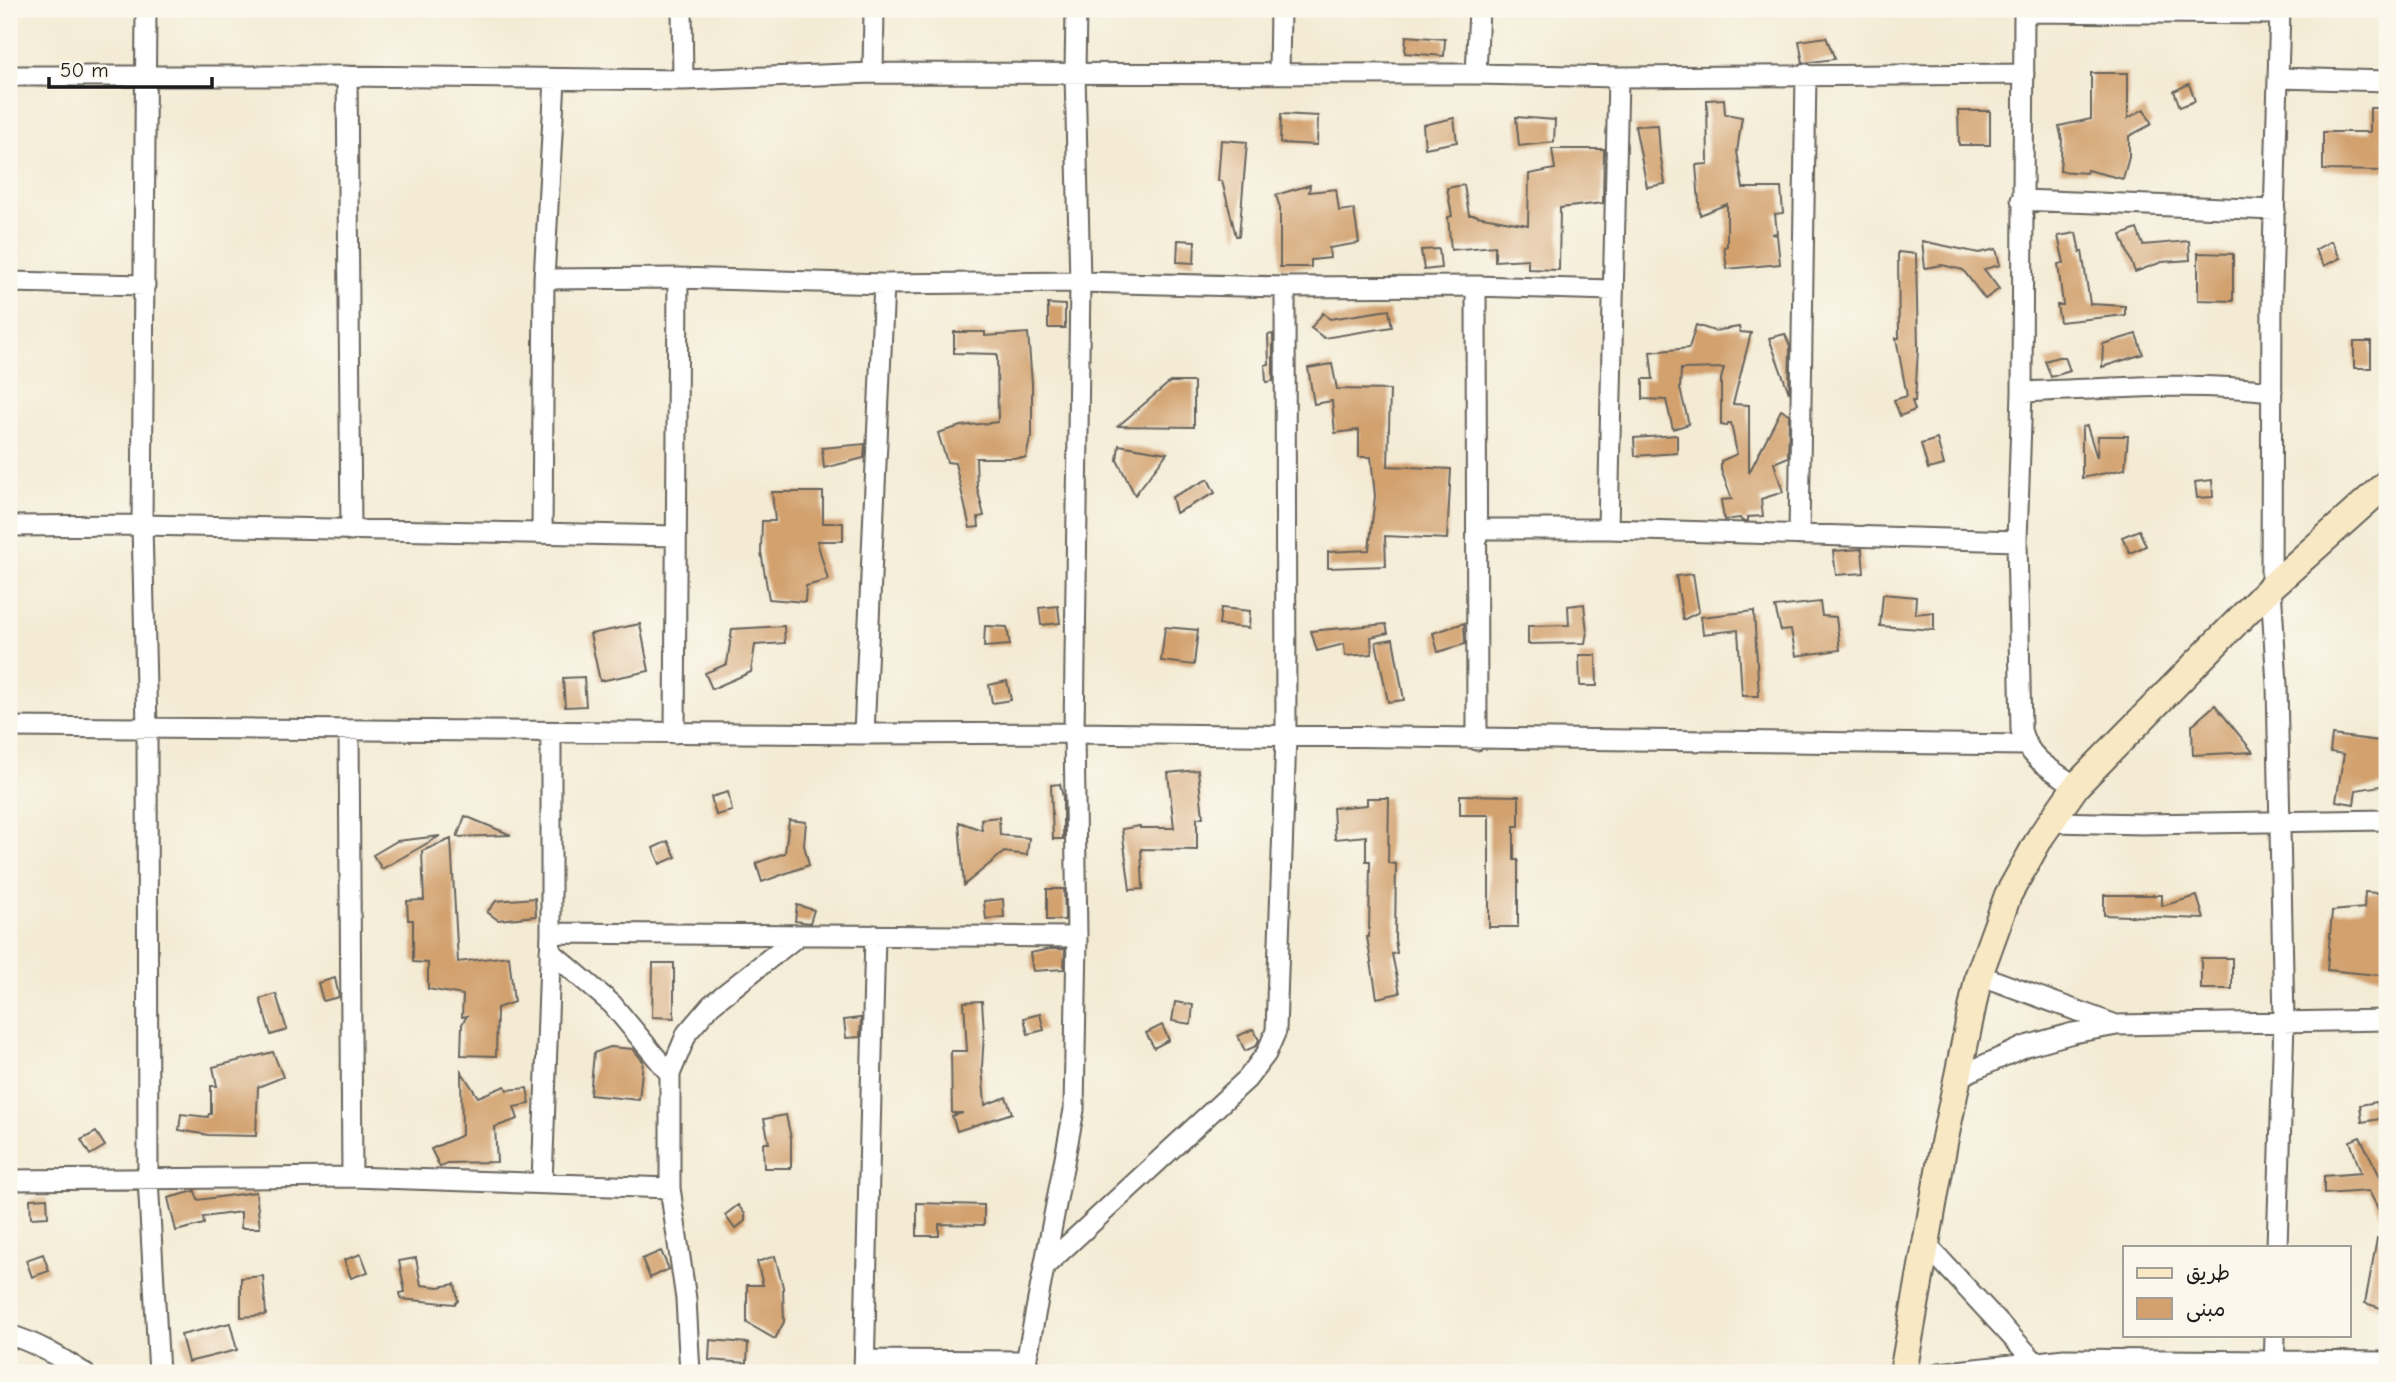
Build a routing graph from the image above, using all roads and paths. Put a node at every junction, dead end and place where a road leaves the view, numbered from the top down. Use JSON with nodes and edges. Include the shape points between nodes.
{"nodes":[{"id":1,"x":146,"y":9,"type":"edge"},
{"id":2,"x":682,"y":9,"type":"edge"},
{"id":3,"x":874,"y":9,"type":"edge"},
{"id":4,"x":1076,"y":9,"type":"edge"},
{"id":5,"x":1280,"y":9,"type":"edge"},
{"id":6,"x":1479,"y":9,"type":"edge"},
{"id":7,"x":2024,"y":10,"type":"edge"},
{"id":8,"x":2280,"y":11,"type":"edge"},
{"id":9,"x":873,"y":73,"type":"junction"},
{"id":10,"x":1075,"y":74,"type":"junction"},
{"id":11,"x":1279,"y":74,"type":"junction"},
{"id":12,"x":1476,"y":74,"type":"junction"},
{"id":13,"x":1806,"y":74,"type":"junction"},
{"id":14,"x":2024,"y":74,"type":"junction"},
{"id":15,"x":147,"y":75,"type":"junction"},
{"id":16,"x":9,"y":76,"type":"edge"},
{"id":17,"x":346,"y":76,"type":"junction"},
{"id":18,"x":1618,"y":77,"type":"junction"},
{"id":19,"x":2278,"y":78,"type":"junction"},
{"id":20,"x":555,"y":80,"type":"junction"},
{"id":21,"x":683,"y":80,"type":"junction"},
{"id":22,"x":2387,"y":81,"type":"edge"},
{"id":23,"x":2021,"y":200,"type":"junction"},
{"id":24,"x":2275,"y":210,"type":"junction"},
{"id":25,"x":678,"y":278,"type":"junction"},
{"id":26,"x":544,"y":279,"type":"junction"},
{"id":27,"x":9,"y":282,"type":"edge"},
{"id":28,"x":1080,"y":282,"type":"junction"},
{"id":29,"x":884,"y":284,"type":"junction"},
{"id":30,"x":145,"y":285,"type":"junction"},
{"id":31,"x":1476,"y":286,"type":"junction"},
{"id":32,"x":1285,"y":287,"type":"junction"},
{"id":33,"x":1612,"y":290,"type":"junction"},
{"id":34,"x":2272,"y":391,"type":"junction"},
{"id":35,"x":2022,"y":392,"type":"junction"},
{"id":36,"x":2387,"y":483,"type":"edge"},
{"id":37,"x":142,"y":525,"type":"junction"},
{"id":38,"x":9,"y":526,"type":"edge"},
{"id":39,"x":1478,"y":529,"type":"junction"},
{"id":40,"x":1608,"y":529,"type":"junction"},
{"id":41,"x":351,"y":531,"type":"junction"},
{"id":42,"x":542,"y":532,"type":"junction"},
{"id":43,"x":1799,"y":535,"type":"junction"},
{"id":44,"x":676,"y":536,"type":"junction"},
{"id":45,"x":2017,"y":541,"type":"junction"},
{"id":46,"x":2271,"y":587,"type":"junction"},
{"id":47,"x":9,"y":727,"type":"edge"},
{"id":48,"x":147,"y":728,"type":"junction"},
{"id":49,"x":349,"y":730,"type":"junction"},
{"id":50,"x":551,"y":732,"type":"junction"},
{"id":51,"x":675,"y":733,"type":"junction"},
{"id":52,"x":1074,"y":733,"type":"junction"},
{"id":53,"x":864,"y":734,"type":"junction"},
{"id":54,"x":1286,"y":736,"type":"junction"},
{"id":55,"x":1477,"y":740,"type":"junction"},
{"id":56,"x":2025,"y":745,"type":"junction"},
{"id":57,"x":2076,"y":786,"type":"junction"},
{"id":58,"x":2281,"y":820,"type":"junction"},
{"id":59,"x":2387,"y":820,"type":"edge"},
{"id":60,"x":2051,"y":822,"type":"junction"},
{"id":61,"x":799,"y":935,"type":"junction"},
{"id":62,"x":875,"y":935,"type":"junction"},
{"id":63,"x":1077,"y":937,"type":"junction"},
{"id":64,"x":550,"y":942,"type":"junction"},
{"id":65,"x":1979,"y":975,"type":"junction"},
{"id":66,"x":2387,"y":1020,"type":"edge"},
{"id":67,"x":2284,"y":1021,"type":"junction"},
{"id":68,"x":2116,"y":1025,"type":"junction"},
{"id":69,"x":670,"y":1074,"type":"junction"},
{"id":70,"x":1958,"y":1077,"type":"junction"},
{"id":71,"x":352,"y":1177,"type":"junction"},
{"id":72,"x":148,"y":1179,"type":"junction"},
{"id":73,"x":9,"y":1180,"type":"edge"},
{"id":74,"x":542,"y":1183,"type":"junction"},
{"id":75,"x":670,"y":1188,"type":"junction"},
{"id":76,"x":1926,"y":1244,"type":"junction"},
{"id":77,"x":2277,"y":1246,"type":"edge"},
{"id":78,"x":1044,"y":1267,"type":"junction"},
{"id":79,"x":9,"y":1335,"type":"edge"},
{"id":80,"x":2274,"y":1336,"type":"edge"},
{"id":81,"x":2035,"y":1362,"type":"junction"},
{"id":82,"x":2387,"y":1362,"type":"edge"},
{"id":83,"x":2064,"y":1366,"type":"edge"},
{"id":84,"x":864,"y":1367,"type":"edge"},
{"id":85,"x":1025,"y":1367,"type":"edge"},
{"id":86,"x":2274,"y":1367,"type":"edge"},
{"id":87,"x":84,"y":1373,"type":"edge"},
{"id":88,"x":159,"y":1373,"type":"edge"},
{"id":89,"x":690,"y":1373,"type":"edge"},
{"id":90,"x":1903,"y":1373,"type":"edge"},
{"id":91,"x":1939,"y":1373,"type":"edge"}],
"edges":[{"from":1,"to":15,"type":"street"},
{"from":2,"to":21,"type":"street"},
{"from":3,"to":9,"type":"street"},
{"from":4,"to":10,"type":"street"},
{"from":5,"to":11,"type":"street"},
{"from":6,"to":12,"type":"street"},
{"from":7,"to":8,"type":"street"},
{"from":7,"to":14,"type":"street"},
{"from":8,"to":19,"type":"street"},
{"from":9,"to":10,"type":"street"},
{"from":9,"to":21,"type":"street"},
{"from":10,"to":11,"type":"street"},
{"from":10,"to":28,"type":"street"},
{"from":11,"to":12,"type":"street"},
{"from":12,"to":18,"type":"street"},
{"from":13,"to":14,"type":"street"},
{"from":13,"to":18,"type":"street"},
{"from":13,"to":43,"type":"street"},
{"from":14,"to":23,"type":"street"},
{"from":15,"to":16,"type":"street"},
{"from":15,"to":17,"type":"street"},
{"from":15,"to":30,"type":"street"},
{"from":17,"to":20,"type":"street"},
{"from":17,"to":41,"type":"street"},
{"from":18,"to":33,"type":"street"},
{"from":19,"to":22,"type":"street"},
{"from":19,"to":24,"type":"street"},
{"from":20,"to":21,"type":"street"},
{"from":20,"to":26,"type":"street"},
{"from":23,"to":24,"type":"street"},
{"from":23,"to":35,"type":"street"},
{"from":24,"to":34,"type":"street"},
{"from":25,"to":26,"type":"street"},
{"from":25,"to":29,"type":"street"},
{"from":25,"to":44,"type":"street"},
{"from":26,"to":42,"type":"street"},
{"from":27,"to":30,"type":"street"},
{"from":28,"to":29,"type":"street"},
{"from":28,"to":32,"type":"street"},
{"from":28,"to":52,"type":"street"},
{"from":29,"to":53,"type":"street"},
{"from":30,"to":37,"type":"street"},
{"from":31,"to":32,"type":"street"},
{"from":31,"to":33,"type":"street"},
{"from":31,"to":39,"type":"street"},
{"from":32,"to":54,"type":"street"},
{"from":33,"to":40,"type":"street"},
{"from":34,"to":35,"type":"street","via":[[2183,386]]},
{"from":34,"to":46,"type":"street"},
{"from":35,"to":45,"type":"street"},
{"from":36,"to":46,"type":"main road"},
{"from":37,"to":38,"type":"street"},
{"from":37,"to":41,"type":"street"},
{"from":37,"to":48,"type":"street"},
{"from":39,"to":40,"type":"street"},
{"from":39,"to":55,"type":"street"},
{"from":40,"to":43,"type":"street"},
{"from":41,"to":42,"type":"street"},
{"from":42,"to":44,"type":"street"},
{"from":43,"to":45,"type":"street"},
{"from":44,"to":51,"type":"street"},
{"from":45,"to":56,"type":"street"},
{"from":46,"to":57,"type":"main road"},
{"from":46,"to":58,"type":"street"},
{"from":47,"to":48,"type":"street"},
{"from":48,"to":49,"type":"street"},
{"from":48,"to":72,"type":"street"},
{"from":49,"to":50,"type":"street"},
{"from":49,"to":71,"type":"street"},
{"from":50,"to":51,"type":"street"},
{"from":50,"to":64,"type":"street"},
{"from":51,"to":53,"type":"street"},
{"from":52,"to":53,"type":"street"},
{"from":52,"to":54,"type":"street"},
{"from":52,"to":63,"type":"street"},
{"from":54,"to":55,"type":"street"},
{"from":54,"to":78,"type":"street","via":[[1276,1031],[1266,1054],[1247,1079]]},
{"from":55,"to":56,"type":"street"},
{"from":56,"to":57,"type":"street"},
{"from":57,"to":60,"type":"main road"},
{"from":58,"to":59,"type":"street"},
{"from":58,"to":60,"type":"street"},
{"from":58,"to":67,"type":"street"},
{"from":60,"to":65,"type":"main road","via":[[2008,895]]},
{"from":61,"to":62,"type":"street"},
{"from":61,"to":64,"type":"street"},
{"from":61,"to":69,"type":"street","via":[[711,1004],[687,1033]]},
{"from":62,"to":63,"type":"street"},
{"from":62,"to":84,"type":"street"},
{"from":63,"to":78,"type":"street","via":[[1074,1110]]},
{"from":64,"to":69,"type":"street","via":[[612,1004]]},
{"from":64,"to":74,"type":"street"},
{"from":65,"to":68,"type":"street"},
{"from":65,"to":70,"type":"main road"},
{"from":66,"to":67,"type":"street"},
{"from":67,"to":68,"type":"street"},
{"from":67,"to":77,"type":"street"},
{"from":68,"to":70,"type":"street","via":[[2026,1046]]},
{"from":69,"to":75,"type":"street"},
{"from":70,"to":76,"type":"main road"},
{"from":71,"to":72,"type":"street"},
{"from":71,"to":74,"type":"street"},
{"from":72,"to":73,"type":"street"},
{"from":72,"to":88,"type":"street"},
{"from":74,"to":75,"type":"street"},
{"from":75,"to":89,"type":"street","via":[[686,1299]]},
{"from":76,"to":81,"type":"street"},
{"from":76,"to":90,"type":"main road"},
{"from":78,"to":85,"type":"street"},
{"from":79,"to":87,"type":"street"},
{"from":80,"to":86,"type":"street"},
{"from":81,"to":83,"type":"street"},
{"from":81,"to":91,"type":"street"},
{"from":82,"to":86,"type":"street"},
{"from":83,"to":86,"type":"street"},
{"from":84,"to":85,"type":"street"}]}
